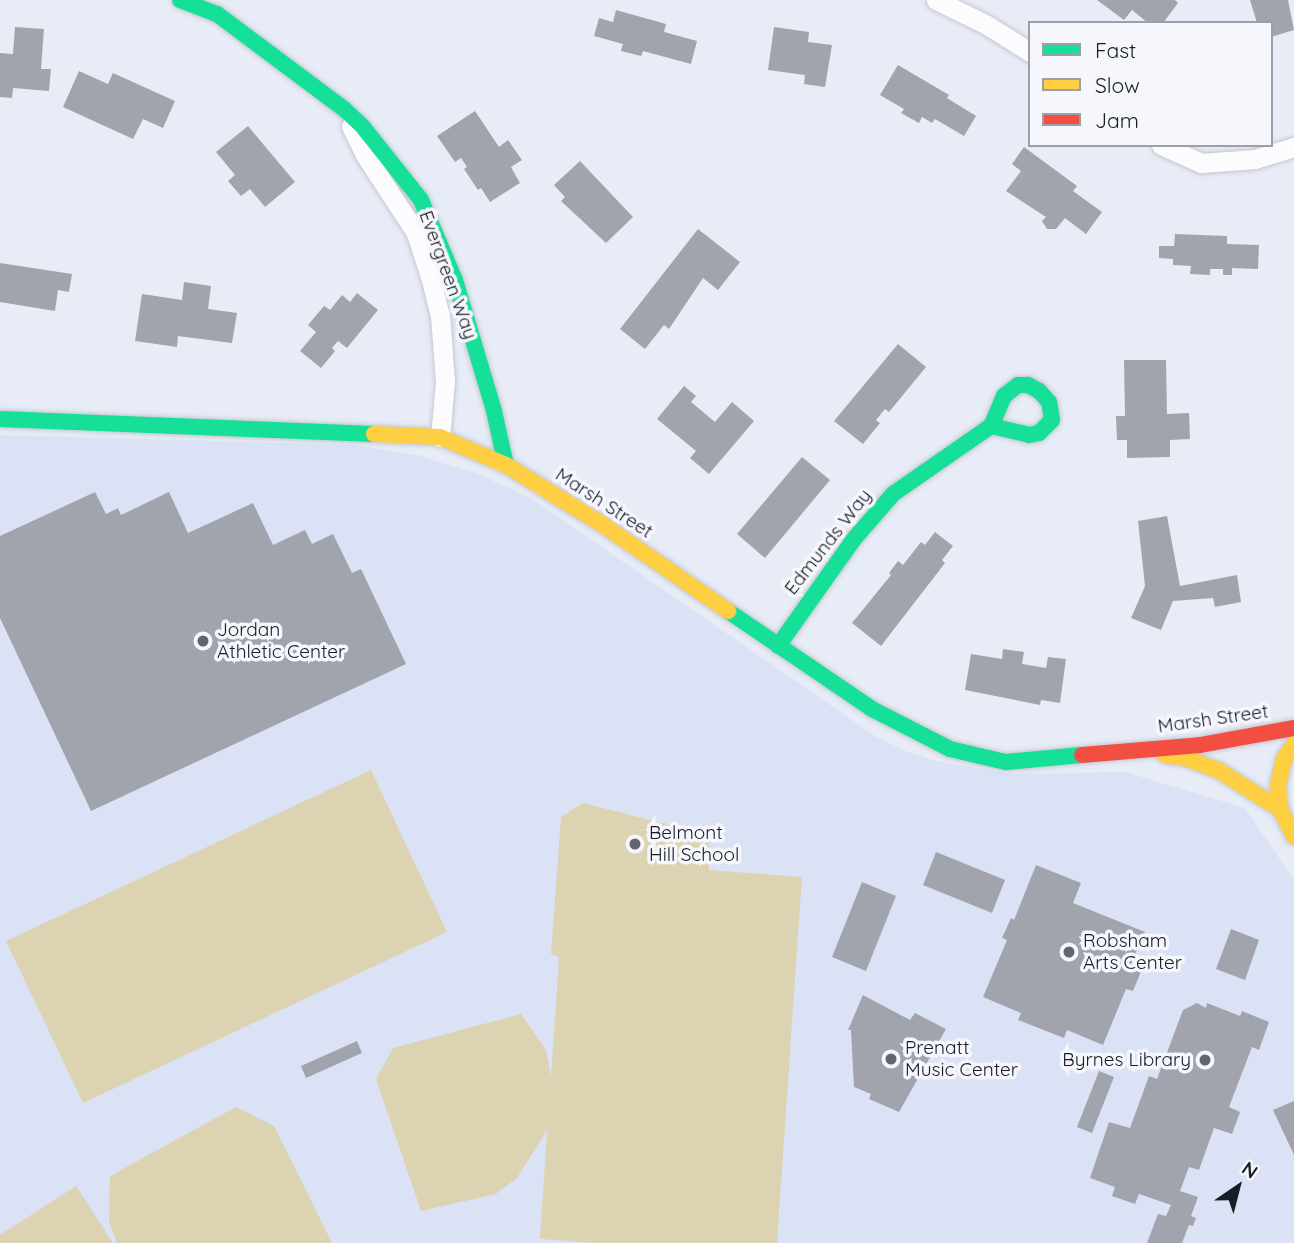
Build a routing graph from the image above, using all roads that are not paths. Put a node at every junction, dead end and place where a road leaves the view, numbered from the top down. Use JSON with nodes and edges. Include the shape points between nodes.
{"nodes":[{"id":1,"x":180,"y":0,"type":"edge"},
{"id":2,"x":947,"y":2,"type":"edge"},
{"id":3,"x":1028,"y":51,"type":"edge"},
{"id":4,"x":344,"y":109,"type":"junction"},
{"id":5,"x":1294,"y":146,"type":"edge"},
{"id":6,"x":1165,"y":147,"type":"edge"},
{"id":7,"x":0,"y":419,"type":"edge"},
{"id":8,"x":991,"y":426,"type":"dead end"},
{"id":9,"x":440,"y":437,"type":"junction"},
{"id":10,"x":506,"y":465,"type":"junction"},
{"id":11,"x":778,"y":646,"type":"junction"},
{"id":12,"x":1294,"y":728,"type":"edge"},
{"id":13,"x":1294,"y":744,"type":"edge"},
{"id":14,"x":1138,"y":750,"type":"junction"},
{"id":15,"x":1280,"y":809,"type":"junction"},
{"id":16,"x":1294,"y":837,"type":"edge"}],
"edges":[{"from":1,"to":4,"type":"street","name":"Evergreen Way","via":[[217,14]]},
{"from":2,"to":3,"type":"street"},
{"from":4,"to":9,"type":"street","name":"Evergreen Way","via":[[365,155],[415,233],[430,280],[440,315],[444,363]]},
{"from":4,"to":10,"type":"street","name":"Evergreen Way","via":[[421,200],[455,280]]},
{"from":5,"to":6,"type":"street","via":[[1255,159],[1201,163]]},
{"from":7,"to":9,"type":"street","name":"Marsh Street"},
{"from":8,"to":11,"type":"street","name":"Edmunds Way","via":[[892,494],[853,539]]},
{"from":9,"to":10,"type":"street","name":"Marsh Street"},
{"from":10,"to":11,"type":"street","name":"Marsh Street","via":[[603,525]]},
{"from":11,"to":14,"type":"street","name":"Marsh Street","via":[[872,709],[950,749],[1006,762]]},
{"from":12,"to":14,"type":"street","name":"Marsh Street","via":[[1200,745]]},
{"from":13,"to":15,"type":"street","via":[[1284,759],[1278,783]]},
{"from":14,"to":15,"type":"street","name":"Marsh Street","via":[[1186,758],[1218,770]]},
{"from":15,"to":16,"type":"street"}]}
